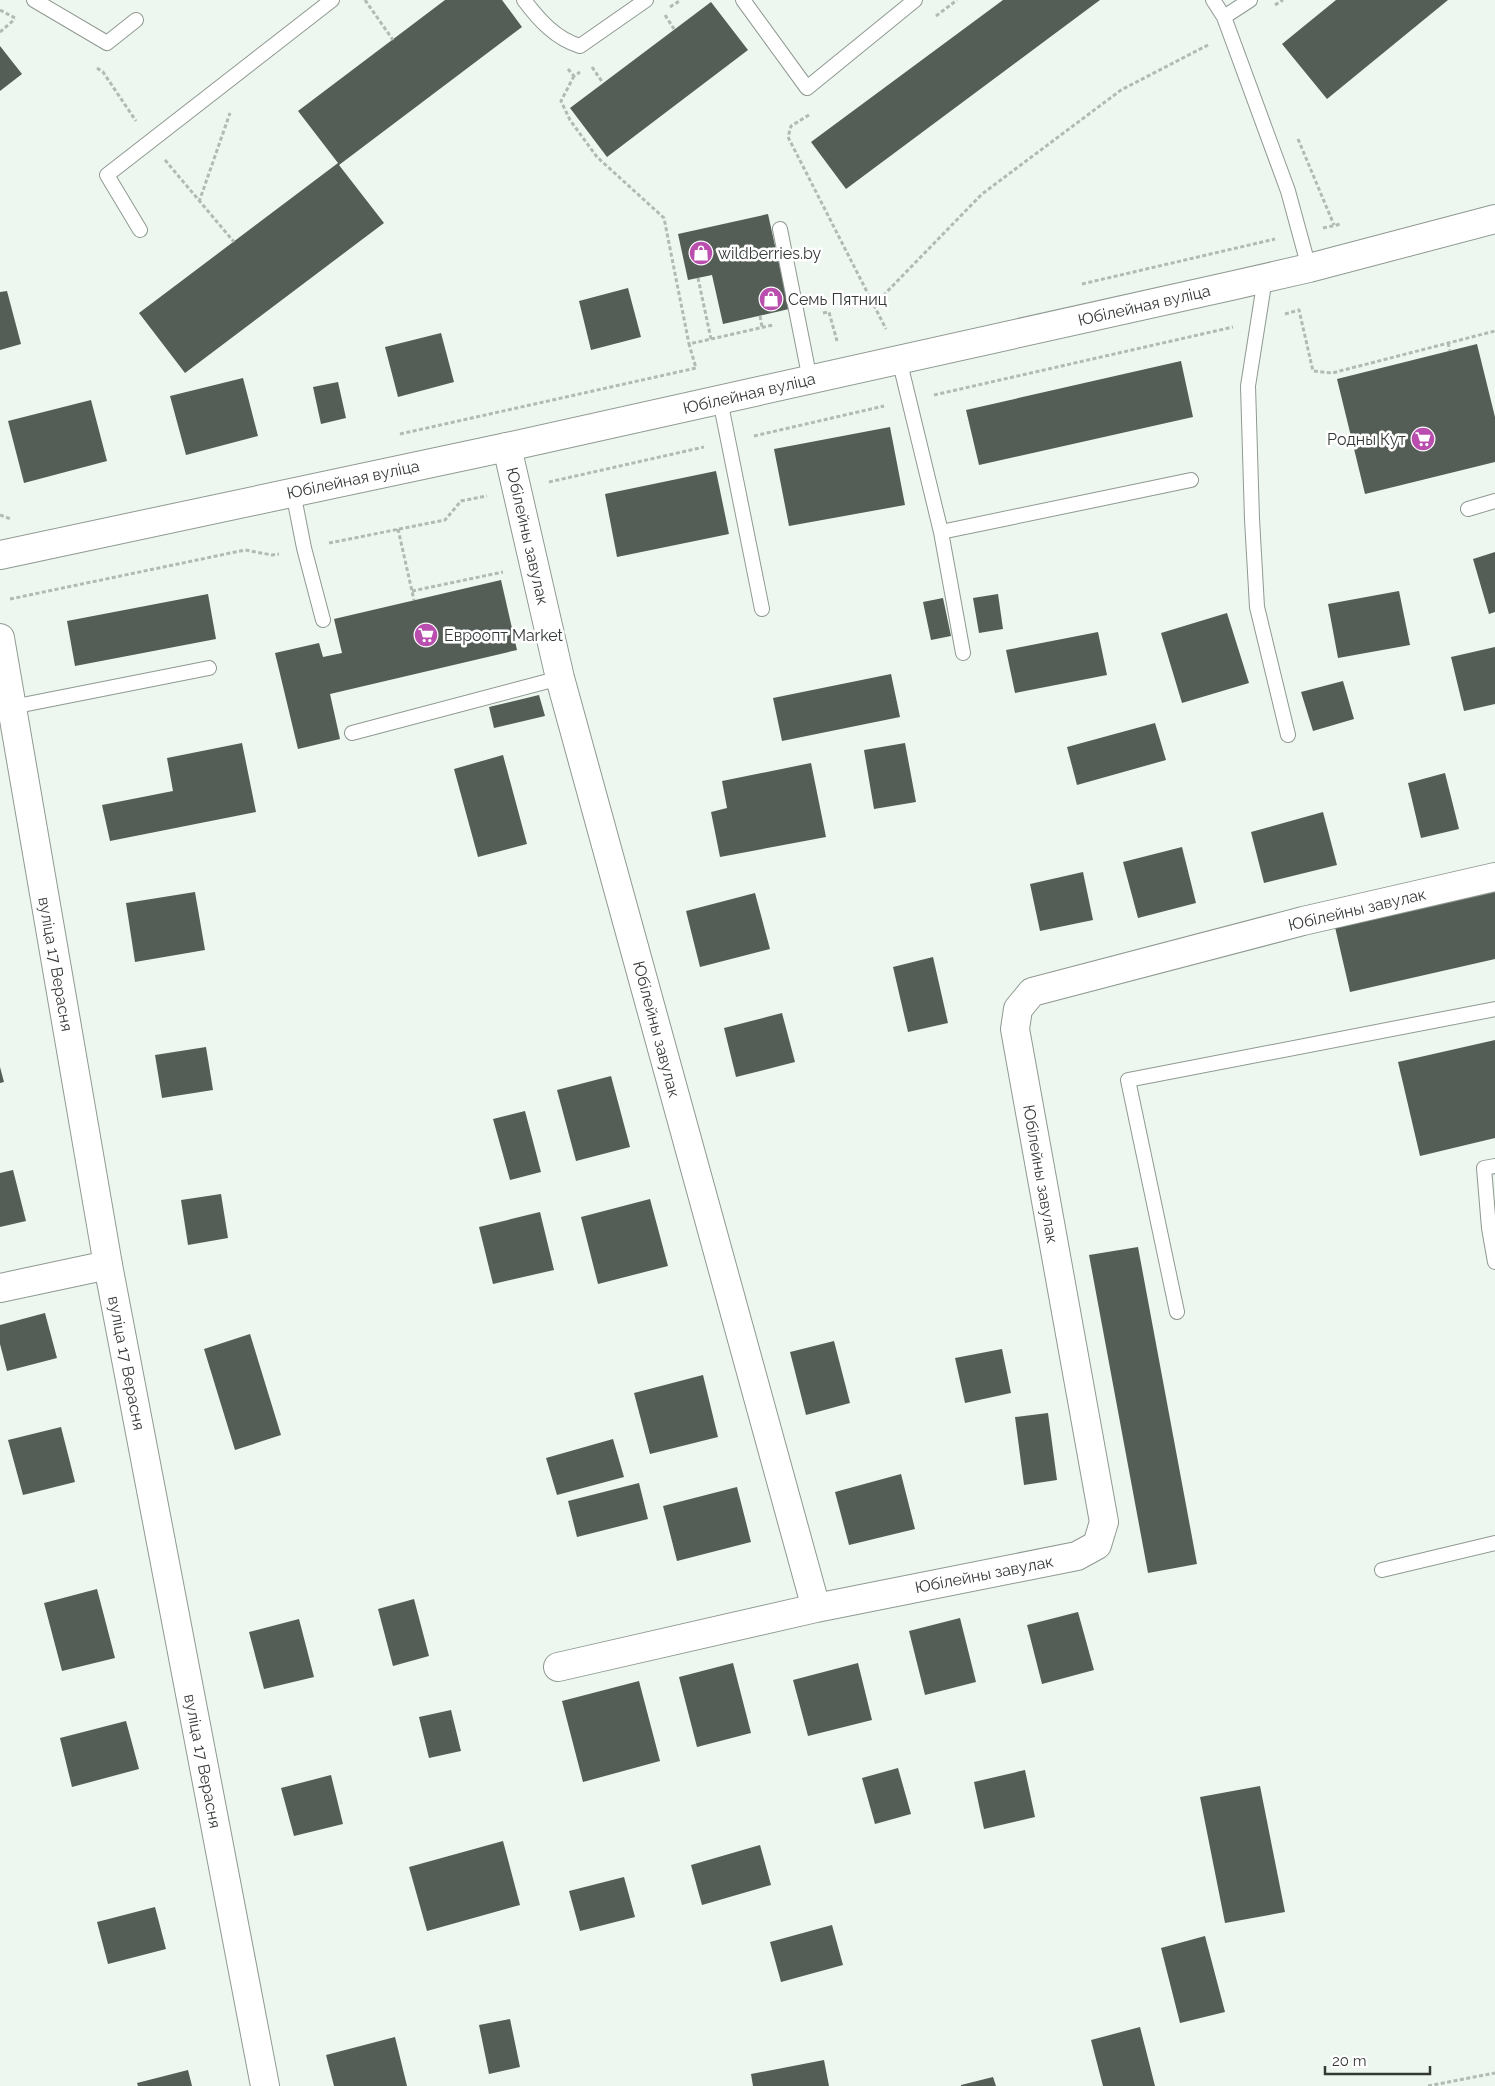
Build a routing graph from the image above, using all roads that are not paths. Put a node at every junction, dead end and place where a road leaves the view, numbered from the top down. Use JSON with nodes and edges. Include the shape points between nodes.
{"nodes":[{"id":1,"x":34,"y":0,"type":"edge"},
{"id":2,"x":332,"y":0,"type":"edge"},
{"id":3,"x":524,"y":0,"type":"edge"},
{"id":4,"x":646,"y":0,"type":"edge"},
{"id":5,"x":743,"y":0,"type":"edge"},
{"id":6,"x":915,"y":0,"type":"edge"},
{"id":7,"x":1213,"y":0,"type":"edge"},
{"id":8,"x":1250,"y":0,"type":"edge"},
{"id":9,"x":1224,"y":17,"type":"junction"},
{"id":10,"x":136,"y":20,"type":"dead end"},
{"id":11,"x":1495,"y":219,"type":"edge"},
{"id":12,"x":780,"y":229,"type":"dead end"},
{"id":13,"x":140,"y":230,"type":"dead end"},
{"id":14,"x":1309,"y":268,"type":"junction"},
{"id":15,"x":1265,"y":278,"type":"junction"},
{"id":16,"x":899,"y":360,"type":"junction"},
{"id":17,"x":810,"y":380,"type":"junction"},
{"id":18,"x":720,"y":400,"type":"junction"},
{"id":19,"x":507,"y":448,"type":"junction"},
{"id":20,"x":1192,"y":480,"type":"dead end"},
{"id":21,"x":293,"y":492,"type":"junction"},
{"id":22,"x":1495,"y":501,"type":"edge"},
{"id":23,"x":1468,"y":509,"type":"dead end"},
{"id":24,"x":941,"y":532,"type":"junction"},
{"id":25,"x":0,"y":556,"type":"edge"},
{"id":26,"x":762,"y":610,"type":"dead end"},
{"id":27,"x":323,"y":620,"type":"dead end"},
{"id":28,"x":0,"y":638,"type":"edge"},
{"id":29,"x":963,"y":653,"type":"dead end"},
{"id":30,"x":209,"y":668,"type":"dead end"},
{"id":31,"x":560,"y":678,"type":"junction"},
{"id":32,"x":12,"y":707,"type":"junction"},
{"id":33,"x":352,"y":733,"type":"dead end"},
{"id":34,"x":1288,"y":735,"type":"dead end"},
{"id":35,"x":1495,"y":877,"type":"edge"},
{"id":36,"x":1495,"y":1009,"type":"edge"},
{"id":37,"x":1495,"y":1166,"type":"edge"},
{"id":38,"x":1495,"y":1262,"type":"edge"},
{"id":39,"x":108,"y":1265,"type":"junction"},
{"id":40,"x":0,"y":1288,"type":"edge"},
{"id":41,"x":1177,"y":1312,"type":"dead end"},
{"id":42,"x":1495,"y":1543,"type":"edge"},
{"id":43,"x":1382,"y":1570,"type":"dead end"},
{"id":44,"x":816,"y":1608,"type":"junction"},
{"id":45,"x":558,"y":1667,"type":"dead end"},
{"id":46,"x":265,"y":2086,"type":"edge"}],
"edges":[{"from":1,"to":10,"type":"lane","via":[[107,43]]},
{"from":2,"to":13,"type":"lane","via":[[107,175]]},
{"from":3,"to":4,"type":"lane","via":[[564,42],[580,46]]},
{"from":5,"to":6,"type":"lane","via":[[807,88]]},
{"from":7,"to":9,"type":"lane"},
{"from":8,"to":9,"type":"lane"},
{"from":9,"to":14,"type":"lane","via":[[1288,191]]},
{"from":11,"to":14,"type":"street","name":"Юбілейная вуліца"},
{"from":12,"to":17,"type":"lane"},
{"from":14,"to":15,"type":"street","name":"Юбілейная вуліца"},
{"from":15,"to":16,"type":"street","name":"Юбілейная вуліца"},
{"from":15,"to":34,"type":"lane","via":[[1248,386],[1256,607]]},
{"from":16,"to":17,"type":"street","name":"Юбілейная вуліца"},
{"from":16,"to":24,"type":"lane"},
{"from":17,"to":18,"type":"street","name":"Юбілейная вуліца"},
{"from":18,"to":19,"type":"street","name":"Юбілейная вуліца"},
{"from":18,"to":26,"type":"lane"},
{"from":19,"to":21,"type":"street","name":"Юбілейная вуліца"},
{"from":19,"to":31,"type":"street","name":"Юбілейны завулак"},
{"from":20,"to":24,"type":"lane"},
{"from":21,"to":25,"type":"street","name":"Юбілейная вуліца"},
{"from":21,"to":27,"type":"lane"},
{"from":22,"to":23,"type":"lane"},
{"from":24,"to":29,"type":"lane"},
{"from":28,"to":32,"type":"street","name":"вуліца 17 Верасня"},
{"from":30,"to":32,"type":"lane"},
{"from":31,"to":33,"type":"lane"},
{"from":31,"to":44,"type":"street","name":"Юбілейны завулак"},
{"from":32,"to":39,"type":"street","name":"вуліца 17 Верасня"},
{"from":35,"to":44,"type":"street","name":"Юбілейны завулак","via":[[1303,921],[1032,992],[1018,1009],[1015,1028],[1104,1522],[1097,1545],[1077,1556]]},
{"from":36,"to":41,"type":"lane","via":[[1128,1080]]},
{"from":37,"to":38,"type":"lane","via":[[1484,1168]]},
{"from":39,"to":40,"type":"street"},
{"from":39,"to":46,"type":"street","name":"вуліца 17 Верасня"},
{"from":42,"to":43,"type":"lane"},
{"from":44,"to":45,"type":"street","name":"Юбілейны завулак"}]}
